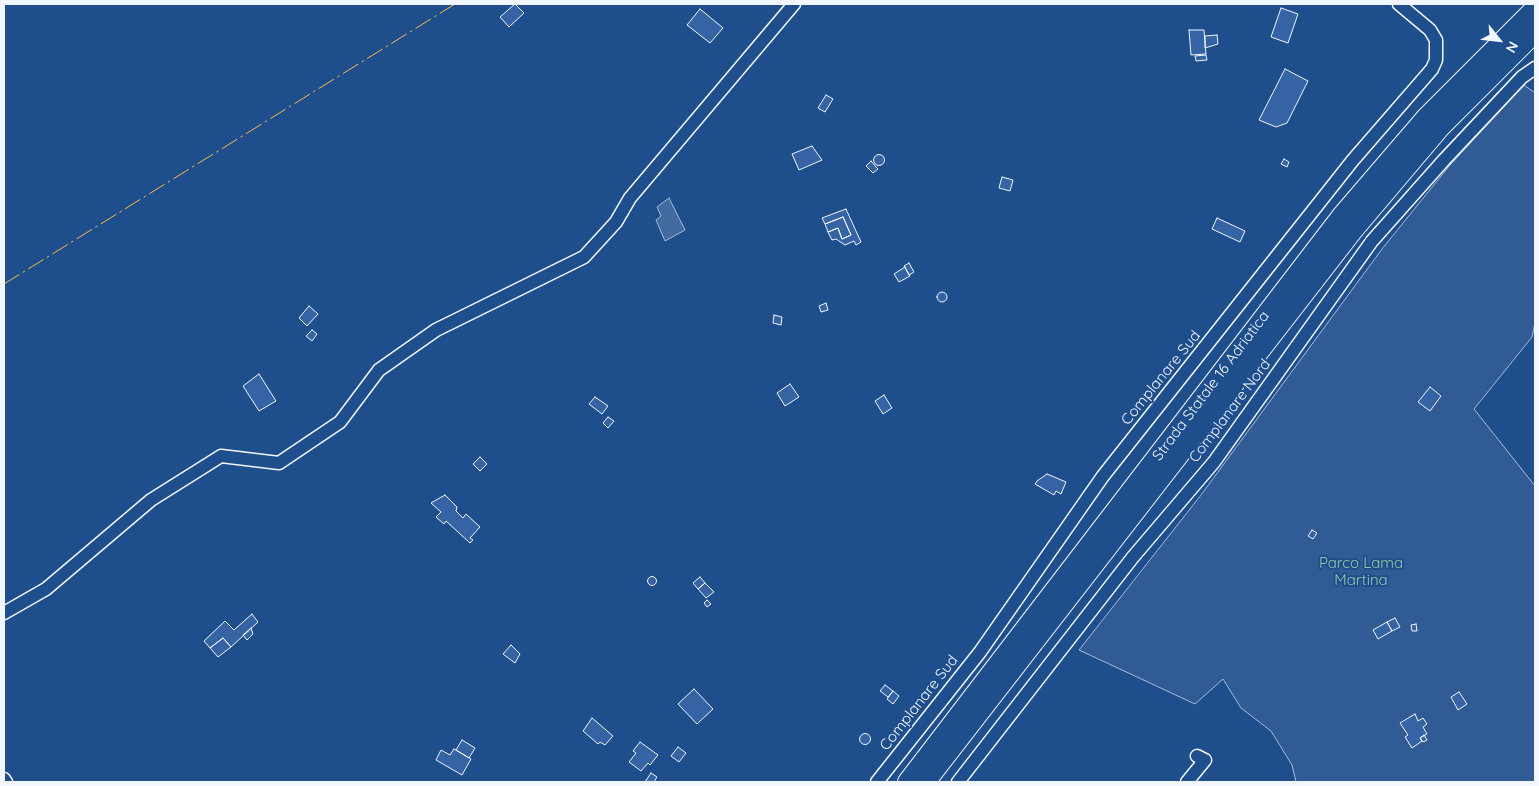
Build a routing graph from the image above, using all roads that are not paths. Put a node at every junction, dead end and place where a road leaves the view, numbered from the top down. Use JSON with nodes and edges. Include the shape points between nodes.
{"nodes":[{"id":1,"x":794,"y":4,"type":"edge"},
{"id":2,"x":1399,"y":4,"type":"edge"},
{"id":3,"x":1535,"y":9,"type":"edge"},
{"id":4,"x":1535,"y":32,"type":"edge"},
{"id":5,"x":1535,"y":68,"type":"edge"},
{"id":6,"x":1522,"y":78,"type":"junction"},
{"id":7,"x":1535,"y":83,"type":"edge"},
{"id":8,"x":4,"y":613,"type":"edge"},
{"id":9,"x":1197,"y":756,"type":"dead end"},
{"id":10,"x":877,"y":782,"type":"edge"},
{"id":11,"x":908,"y":782,"type":"edge"},
{"id":12,"x":925,"y":782,"type":"edge"},
{"id":13,"x":958,"y":782,"type":"edge"},
{"id":14,"x":1187,"y":782,"type":"edge"}],
"edges":[{"from":1,"to":8,"type":"street","via":[[630,198],[616,222],[584,256],[436,330],[379,370],[340,422],[279,463],[221,456],[151,500],[46,589]]},
{"from":2,"to":10,"type":"street","name":"Complanare Sud","via":[[1430,30],[1436,40],[1436,60],[1432,69],[1353,160],[1103,476],[980,652]]},
{"from":3,"to":11,"type":"highway","name":"Strada Statale 16 Adriatica","via":[[1427,117],[1342,216]]},
{"from":4,"to":12,"type":"highway","name":"Strada Statale 16 Adriatica","via":[[1440,127],[1352,231]]},
{"from":5,"to":6,"type":"street","name":"Complanare Nord"},
{"from":6,"to":7,"type":"street"},
{"from":6,"to":13,"type":"street","name":"Complanare Nord","via":[[1372,241],[1214,462],[1133,557]]},
{"from":9,"to":14,"type":"street","via":[[1205,760]]}]}
